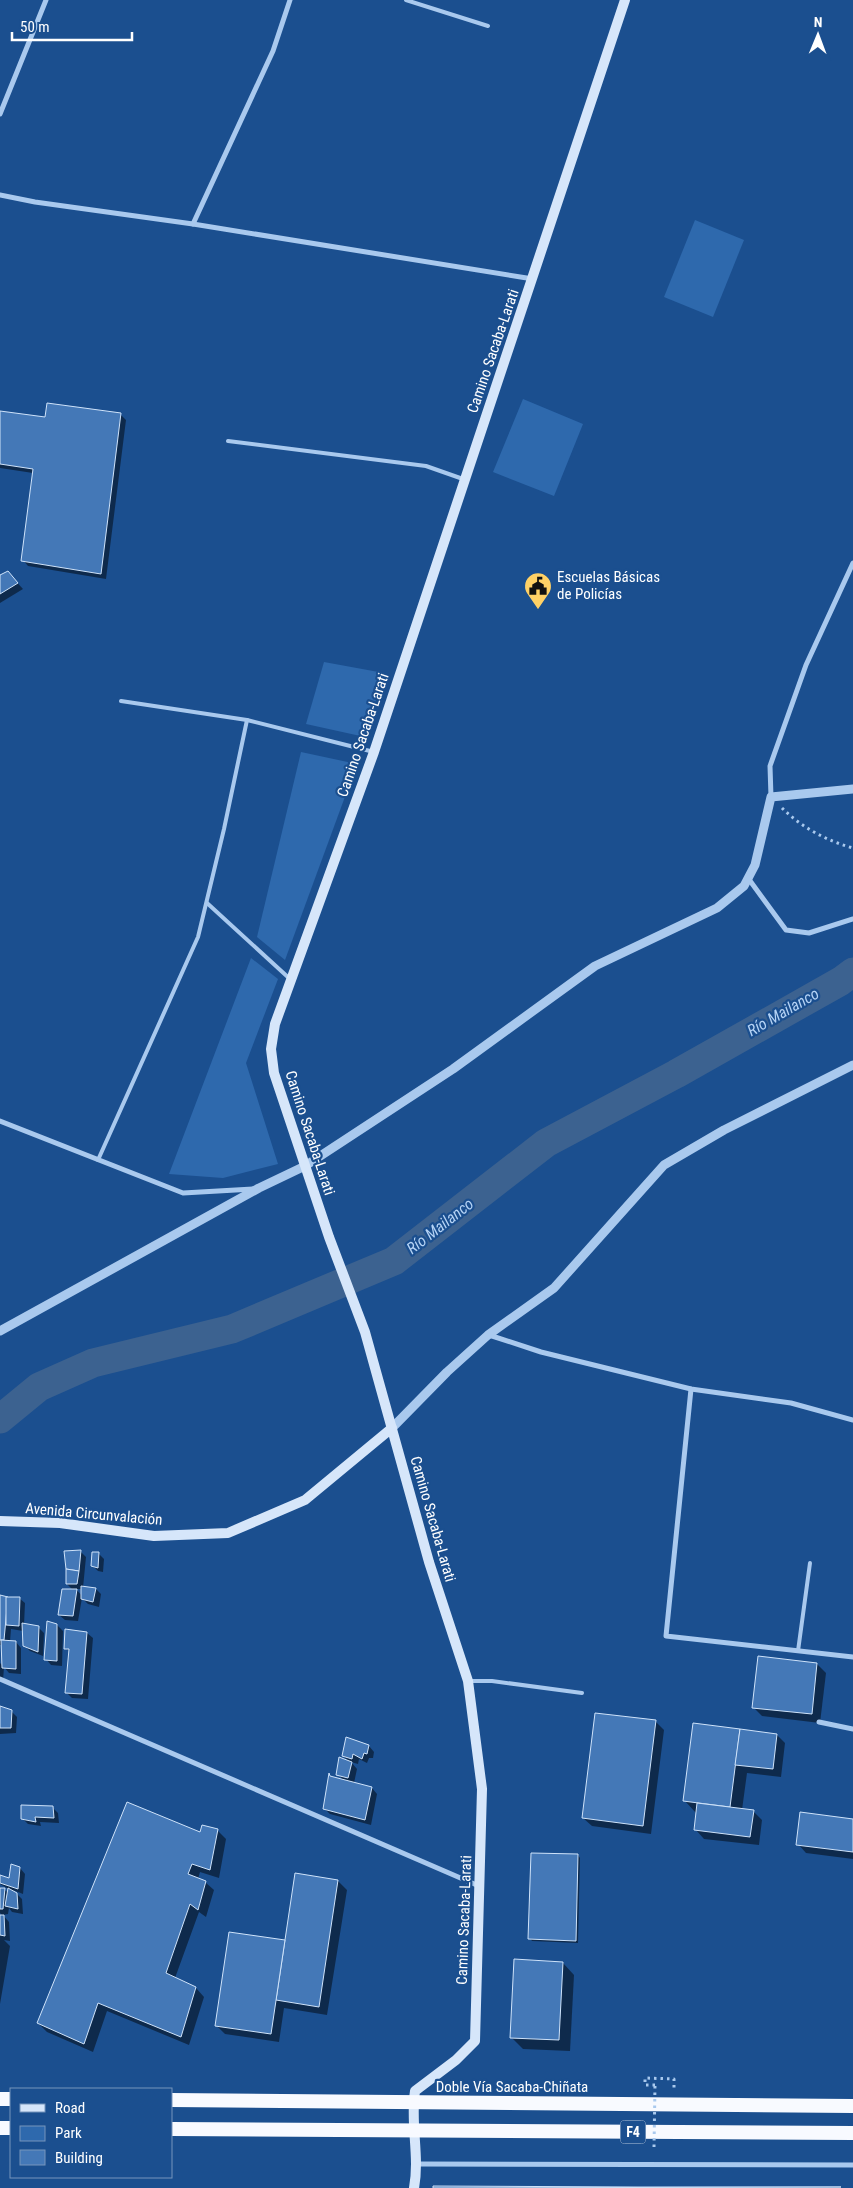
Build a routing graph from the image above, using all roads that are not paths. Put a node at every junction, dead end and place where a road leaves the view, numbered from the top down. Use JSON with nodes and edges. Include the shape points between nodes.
{"nodes":[{"id":1,"x":46,"y":0,"type":"edge"},
{"id":2,"x":290,"y":0,"type":"edge"},
{"id":3,"x":406,"y":0,"type":"edge"},
{"id":4,"x":625,"y":0,"type":"edge"},
{"id":5,"x":488,"y":26,"type":"dead end"},
{"id":6,"x":0,"y":114,"type":"edge"},
{"id":7,"x":0,"y":195,"type":"edge"},
{"id":8,"x":193,"y":224,"type":"junction"},
{"id":9,"x":532,"y":279,"type":"junction"},
{"id":10,"x":228,"y":441,"type":"dead end"},
{"id":11,"x":465,"y":480,"type":"junction"},
{"id":12,"x":853,"y":563,"type":"edge"},
{"id":13,"x":121,"y":702,"type":"dead end"},
{"id":14,"x":247,"y":720,"type":"junction"},
{"id":15,"x":374,"y":752,"type":"junction"},
{"id":16,"x":853,"y":789,"type":"edge"},
{"id":17,"x":771,"y":797,"type":"junction"},
{"id":18,"x":748,"y":878,"type":"junction"},
{"id":19,"x":206,"y":903,"type":"junction"},
{"id":20,"x":853,"y":919,"type":"edge"},
{"id":21,"x":291,"y":980,"type":"junction"},
{"id":22,"x":853,"y":1065,"type":"edge"},
{"id":23,"x":0,"y":1122,"type":"edge"},
{"id":24,"x":98,"y":1160,"type":"junction"},
{"id":25,"x":305,"y":1166,"type":"junction"},
{"id":26,"x":259,"y":1188,"type":"junction"},
{"id":27,"x":0,"y":1331,"type":"edge"},
{"id":28,"x":488,"y":1334,"type":"junction"},
{"id":29,"x":691,"y":1389,"type":"junction"},
{"id":30,"x":853,"y":1420,"type":"edge"},
{"id":31,"x":392,"y":1428,"type":"junction"},
{"id":32,"x":0,"y":1521,"type":"edge"},
{"id":33,"x":810,"y":1563,"type":"dead end"},
{"id":34,"x":798,"y":1651,"type":"junction"},
{"id":35,"x":853,"y":1657,"type":"edge"},
{"id":36,"x":0,"y":1679,"type":"edge"},
{"id":37,"x":468,"y":1681,"type":"junction"},
{"id":38,"x":582,"y":1693,"type":"dead end"},
{"id":39,"x":819,"y":1722,"type":"dead end"},
{"id":40,"x":853,"y":1729,"type":"edge"},
{"id":41,"x":480,"y":1886,"type":"junction"},
{"id":42,"x":172,"y":2100,"type":"edge"},
{"id":43,"x":414,"y":2102,"type":"junction"},
{"id":44,"x":853,"y":2106,"type":"edge"},
{"id":45,"x":172,"y":2129,"type":"edge"},
{"id":46,"x":414,"y":2130,"type":"junction"},
{"id":47,"x":853,"y":2133,"type":"edge"},
{"id":48,"x":417,"y":2164,"type":"junction"},
{"id":49,"x":853,"y":2165,"type":"edge"},
{"id":50,"x":414,"y":2188,"type":"edge"}],
"edges":[{"from":1,"to":6,"type":"street"},
{"from":2,"to":8,"type":"street","via":[[273,51]]},
{"from":3,"to":5,"type":"lane"},
{"from":4,"to":9,"type":"main road","name":"Camino Sacaba-Larati"},
{"from":7,"to":8,"type":"street"},
{"from":8,"to":9,"type":"street"},
{"from":9,"to":11,"type":"main road","name":"Camino Sacaba-Larati"},
{"from":10,"to":11,"type":"lane","via":[[426,466]]},
{"from":11,"to":15,"type":"main road","name":"Camino Sacaba-Larati"},
{"from":12,"to":17,"type":"street","via":[[806,665],[770,766]]},
{"from":13,"to":14,"type":"lane"},
{"from":14,"to":15,"type":"lane"},
{"from":14,"to":19,"type":"lane"},
{"from":15,"to":21,"type":"main road","name":"Camino Sacaba-Larati"},
{"from":16,"to":17,"type":"street"},
{"from":17,"to":18,"type":"street","via":[[755,864]]},
{"from":18,"to":20,"type":"street","via":[[786,930],[809,933]]},
{"from":18,"to":25,"type":"street","via":[[744,886],[717,908],[596,966],[453,1069]]},
{"from":19,"to":21,"type":"lane"},
{"from":19,"to":24,"type":"lane","via":[[198,937]]},
{"from":21,"to":25,"type":"main road","name":"Camino Sacaba-Larati","via":[[271,1049],[274,1073]]},
{"from":22,"to":28,"type":"street","via":[[724,1130],[664,1165],[554,1288]]},
{"from":23,"to":24,"type":"street"},
{"from":24,"to":26,"type":"street","via":[[182,1193]]},
{"from":25,"to":26,"type":"street"},
{"from":25,"to":31,"type":"main road","name":"Camino Sacaba-Larati","via":[[365,1332]]},
{"from":26,"to":27,"type":"street"},
{"from":28,"to":29,"type":"street","via":[[541,1352]]},
{"from":28,"to":31,"type":"street"},
{"from":29,"to":30,"type":"street","via":[[791,1404]]},
{"from":29,"to":34,"type":"street","via":[[666,1636]]},
{"from":31,"to":32,"type":"main road","name":"Avenida Circunvalación","via":[[305,1500],[228,1533],[154,1536],[60,1523]]},
{"from":31,"to":37,"type":"main road","name":"Camino Sacaba-Larati","via":[[429,1562]]},
{"from":33,"to":34,"type":"lane"},
{"from":34,"to":35,"type":"street"},
{"from":36,"to":41,"type":"street"},
{"from":37,"to":38,"type":"lane"},
{"from":37,"to":41,"type":"main road","name":"Camino Sacaba-Larati","via":[[482,1789]]},
{"from":39,"to":40,"type":"street"},
{"from":41,"to":43,"type":"main road","name":"Camino Sacaba-Larati","via":[[475,2040],[456,2060],[415,2091]]},
{"from":42,"to":43,"type":"highway","name":"Doble Vía Sacaba-Chiñata","number":"F4"},
{"from":43,"to":44,"type":"highway","name":"Doble Vía Sacaba-Chiñata","number":"F4"},
{"from":43,"to":46,"type":"main road"},
{"from":45,"to":46,"type":"highway","number":"F4"},
{"from":46,"to":47,"type":"highway","number":"F4"},
{"from":46,"to":48,"type":"main road"},
{"from":48,"to":49,"type":"street"},
{"from":48,"to":50,"type":"main road"}]}
